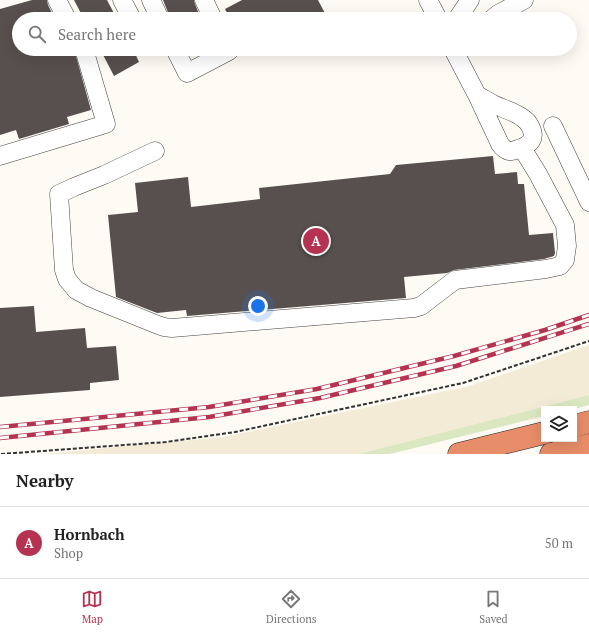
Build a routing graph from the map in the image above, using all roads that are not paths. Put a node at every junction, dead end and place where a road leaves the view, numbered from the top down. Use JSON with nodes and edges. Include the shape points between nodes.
{"nodes":[{"id":1,"x":57,"y":0,"type":"edge"},
{"id":2,"x":122,"y":0,"type":"edge"},
{"id":3,"x":151,"y":0,"type":"edge"},
{"id":4,"x":204,"y":0,"type":"edge"},
{"id":5,"x":428,"y":0,"type":"edge"},
{"id":6,"x":470,"y":0,"type":"edge"},
{"id":7,"x":524,"y":0,"type":"edge"},
{"id":8,"x":63,"y":12,"type":"edge"},
{"id":9,"x":128,"y":12,"type":"edge"},
{"id":10,"x":157,"y":12,"type":"edge"},
{"id":11,"x":210,"y":12,"type":"edge"},
{"id":12,"x":434,"y":12,"type":"edge"},
{"id":13,"x":462,"y":12,"type":"edge"},
{"id":14,"x":502,"y":12,"type":"edge"},
{"id":15,"x":86,"y":56,"type":"edge"},
{"id":16,"x":178,"y":56,"type":"edge"},
{"id":17,"x":219,"y":56,"type":"edge"},
{"id":18,"x":457,"y":56,"type":"edge"},
{"id":19,"x":477,"y":95,"type":"junction"},
{"id":20,"x":553,"y":126,"type":"dead end"},
{"id":21,"x":522,"y":148,"type":"junction"},
{"id":22,"x":155,"y":151,"type":"dead end"},
{"id":23,"x":0,"y":156,"type":"edge"},
{"id":24,"x":589,"y":202,"type":"edge"},
{"id":25,"x":589,"y":422,"type":"edge"},
{"id":26,"x":577,"y":425,"type":"edge"},
{"id":27,"x":541,"y":434,"type":"edge"},
{"id":28,"x":589,"y":445,"type":"edge"},
{"id":29,"x":459,"y":454,"type":"edge"},
{"id":30,"x":551,"y":454,"type":"edge"}],
"edges":[{"from":1,"to":8,"type":"street"},
{"from":2,"to":9,"type":"street"},
{"from":3,"to":10,"type":"street"},
{"from":4,"to":11,"type":"street"},
{"from":5,"to":12,"type":"street"},
{"from":6,"to":13,"type":"street"},
{"from":7,"to":14,"type":"street"},
{"from":15,"to":23,"type":"street","via":[[106,124]]},
{"from":16,"to":17,"type":"street","via":[[187,73]]},
{"from":18,"to":19,"type":"street"},
{"from":19,"to":21,"type":"street","via":[[503,148],[508,151]]},
{"from":19,"to":21,"type":"street","via":[[512,112],[529,124],[533,137],[529,144]]},
{"from":20,"to":24,"type":"street"},
{"from":21,"to":22,"type":"street","via":[[565,225],[567,246],[565,260],[560,266],[455,280],[422,306],[414,308],[172,328],[164,328],[76,290],[67,279],[64,270],[59,194]]},
{"from":25,"to":26,"type":"highway"},
{"from":27,"to":29,"type":"highway"},
{"from":28,"to":30,"type":"highway"}]}
